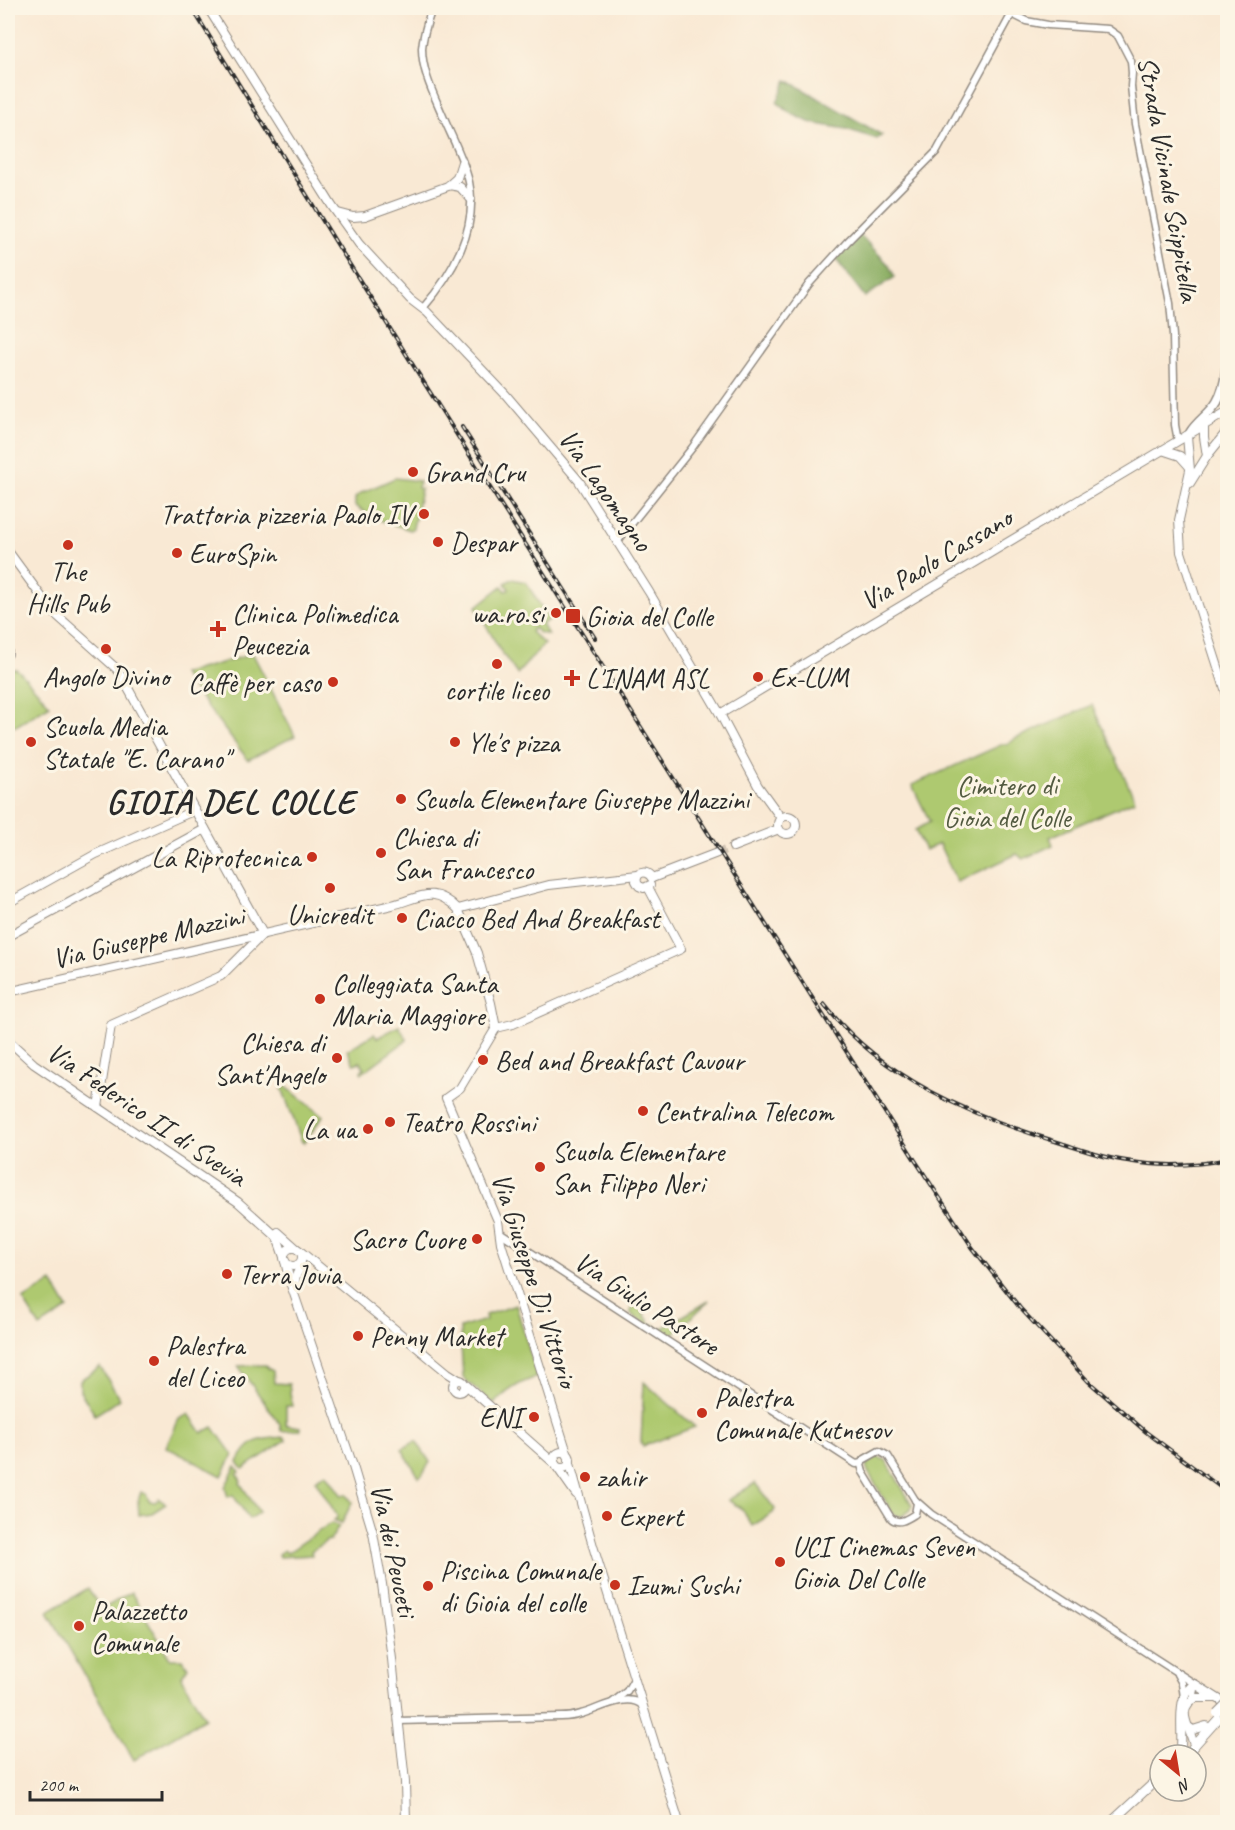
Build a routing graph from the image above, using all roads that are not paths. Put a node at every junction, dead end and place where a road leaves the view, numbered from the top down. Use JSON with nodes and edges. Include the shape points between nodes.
{"nodes":[{"id":1,"x":208,"y":8,"type":"edge"},
{"id":2,"x":432,"y":8,"type":"edge"},
{"id":3,"x":1013,"y":11,"type":"edge"},
{"id":4,"x":462,"y":162,"type":"junction"},
{"id":5,"x":469,"y":181,"type":"junction"},
{"id":6,"x":452,"y":184,"type":"junction"},
{"id":7,"x":471,"y":199,"type":"junction"},
{"id":8,"x":336,"y":212,"type":"junction"},
{"id":9,"x":355,"y":220,"type":"junction"},
{"id":10,"x":345,"y":225,"type":"junction"},
{"id":11,"x":353,"y":237,"type":"junction"},
{"id":12,"x":1227,"y":300,"type":"edge"},
{"id":13,"x":423,"y":308,"type":"junction"},
{"id":14,"x":1227,"y":336,"type":"edge"},
{"id":15,"x":1227,"y":411,"type":"edge"},
{"id":16,"x":1204,"y":425,"type":"junction"},
{"id":17,"x":1227,"y":430,"type":"edge"},
{"id":18,"x":1190,"y":434,"type":"junction"},
{"id":19,"x":1204,"y":437,"type":"junction"},
{"id":20,"x":1176,"y":442,"type":"junction"},
{"id":21,"x":1162,"y":450,"type":"junction"},
{"id":22,"x":1207,"y":456,"type":"junction"},
{"id":23,"x":1190,"y":470,"type":"junction"},
{"id":24,"x":1187,"y":488,"type":"junction"},
{"id":25,"x":617,"y":542,"type":"junction"},
{"id":26,"x":8,"y":551,"type":"edge"},
{"id":27,"x":8,"y":610,"type":"edge"},
{"id":28,"x":8,"y":654,"type":"edge"},
{"id":29,"x":1227,"y":698,"type":"edge"},
{"id":30,"x":720,"y":714,"type":"junction"},
{"id":31,"x":8,"y":732,"type":"edge"},
{"id":32,"x":8,"y":738,"type":"edge"},
{"id":33,"x":195,"y":810,"type":"junction"},
{"id":34,"x":781,"y":818,"type":"junction"},
{"id":35,"x":205,"y":829,"type":"junction"},
{"id":36,"x":779,"y":829,"type":"junction"},
{"id":37,"x":734,"y":847,"type":"tunnel mouth"},
{"id":38,"x":717,"y":853,"type":"tunnel mouth"},
{"id":39,"x":638,"y":875,"type":"junction"},
{"id":40,"x":652,"y":878,"type":"junction"},
{"id":41,"x":648,"y":887,"type":"junction"},
{"id":42,"x":8,"y":903,"type":"edge"},
{"id":43,"x":458,"y":909,"type":"junction"},
{"id":44,"x":263,"y":934,"type":"junction"},
{"id":45,"x":8,"y":936,"type":"edge"},
{"id":46,"x":8,"y":992,"type":"edge"},
{"id":47,"x":496,"y":1028,"type":"junction"},
{"id":48,"x":8,"y":1040,"type":"edge"},
{"id":49,"x":98,"y":1107,"type":"junction"},
{"id":50,"x":501,"y":1233,"type":"junction"},
{"id":51,"x":279,"y":1236,"type":"junction"},
{"id":52,"x":298,"y":1250,"type":"junction"},
{"id":53,"x":285,"y":1259,"type":"junction"},
{"id":54,"x":299,"y":1266,"type":"junction"},
{"id":55,"x":331,"y":1278,"type":"junction"},
{"id":56,"x":296,"y":1296,"type":"junction"},
{"id":57,"x":448,"y":1373,"type":"junction"},
{"id":58,"x":462,"y":1385,"type":"junction"},
{"id":59,"x":563,"y":1443,"type":"junction"},
{"id":60,"x":539,"y":1449,"type":"junction"},
{"id":61,"x":558,"y":1454,"type":"junction"},
{"id":62,"x":569,"y":1458,"type":"junction"},
{"id":63,"x":862,"y":1463,"type":"junction"},
{"id":64,"x":555,"y":1465,"type":"junction"},
{"id":65,"x":915,"y":1500,"type":"junction"},
{"id":66,"x":581,"y":1506,"type":"junction"},
{"id":67,"x":915,"y":1512,"type":"junction"},
{"id":68,"x":932,"y":1514,"type":"junction"},
{"id":69,"x":1174,"y":1671,"type":"junction"},
{"id":70,"x":634,"y":1679,"type":"junction"},
{"id":71,"x":1195,"y":1684,"type":"junction"},
{"id":72,"x":639,"y":1693,"type":"junction"},
{"id":73,"x":1188,"y":1698,"type":"junction"},
{"id":74,"x":1215,"y":1698,"type":"junction"},
{"id":75,"x":620,"y":1699,"type":"junction"},
{"id":76,"x":1227,"y":1705,"type":"edge"},
{"id":77,"x":643,"y":1707,"type":"junction"},
{"id":78,"x":1220,"y":1716,"type":"junction"},
{"id":79,"x":398,"y":1721,"type":"junction"},
{"id":80,"x":1206,"y":1726,"type":"junction"},
{"id":81,"x":1184,"y":1728,"type":"junction"},
{"id":82,"x":1192,"y":1742,"type":"junction"},
{"id":83,"x":1183,"y":1743,"type":"edge"},
{"id":84,"x":1194,"y":1743,"type":"edge"},
{"id":85,"x":1148,"y":1790,"type":"edge"},
{"id":86,"x":1148,"y":1795,"type":"edge"},
{"id":87,"x":406,"y":1822,"type":"edge"},
{"id":88,"x":678,"y":1822,"type":"edge"},
{"id":89,"x":1111,"y":1822,"type":"edge"},
{"id":90,"x":1116,"y":1822,"type":"edge"}],
"edges":[{"from":1,"to":8,"type":"main road","name":"Via Lagomagno"},
{"from":2,"to":4,"type":"street","via":[[423,42],[424,66]]},
{"from":3,"to":20,"type":"street","name":"Strada Vicinale Scippitella","via":[[1026,21],[1040,24],[1108,29],[1118,36],[1131,61],[1137,132],[1170,303]]},
{"from":3,"to":25,"type":"street","via":[[937,151],[813,279],[692,448]]},
{"from":4,"to":5,"type":"street"},
{"from":4,"to":6,"type":"main road"},
{"from":5,"to":6,"type":"main road","via":[[461,178]]},
{"from":5,"to":7,"type":"street"},
{"from":6,"to":7,"type":"main road"},
{"from":6,"to":9,"type":"main road"},
{"from":7,"to":13,"type":"street","via":[[462,247],[442,284]]},
{"from":8,"to":9,"type":"main road"},
{"from":8,"to":10,"type":"main road","name":"Via Lagomagno"},
{"from":9,"to":10,"type":"main road"},
{"from":9,"to":11,"type":"main road"},
{"from":10,"to":11,"type":"main road","name":"Via Lagomagno"},
{"from":11,"to":13,"type":"main road","name":"Via Lagomagno","via":[[395,284]]},
{"from":12,"to":14,"type":"highway"},
{"from":13,"to":25,"type":"main road","name":"Via Lagomagno","via":[[567,465]]},
{"from":14,"to":18,"type":"highway","via":[[1222,391]]},
{"from":15,"to":16,"type":"main road","name":"Via Paolo Cassano"},
{"from":16,"to":18,"type":"main road","name":"Via Paolo Cassano"},
{"from":16,"to":19,"type":"main road"},
{"from":17,"to":22,"type":"main road"},
{"from":18,"to":19,"type":"main road"},
{"from":18,"to":20,"type":"main road","name":"Via Paolo Cassano"},
{"from":18,"to":23,"type":"main road"},
{"from":19,"to":22,"type":"main road"},
{"from":20,"to":21,"type":"main road","name":"Via Paolo Cassano"},
{"from":21,"to":23,"type":"main road","via":[[1180,456]]},
{"from":21,"to":30,"type":"main road","name":"Via Paolo Cassano"},
{"from":22,"to":24,"type":"main road"},
{"from":23,"to":24,"type":"main road"},
{"from":24,"to":29,"type":"main road","via":[[1179,520],[1181,552]]},
{"from":25,"to":30,"type":"main road","name":"Via Lagomagno"},
{"from":26,"to":33,"type":"main road","via":[[52,611],[118,670]]},
{"from":27,"to":28,"type":"main road"},
{"from":30,"to":34,"type":"main road","name":"Via Lagomagno","via":[[758,786]]},
{"from":31,"to":32,"type":"main road"},
{"from":33,"to":35,"type":"main road"},
{"from":33,"to":42,"type":"main road","via":[[96,854]]},
{"from":34,"to":36,"type":"main road"},
{"from":34,"to":36,"type":"main road","via":[[792,818],[795,827],[788,834]]},
{"from":35,"to":44,"type":"main road"},
{"from":35,"to":45,"type":"main road"},
{"from":36,"to":37,"type":"main road"},
{"from":38,"to":40,"type":"main road"},
{"from":39,"to":40,"type":"main road","via":[[646,873]]},
{"from":39,"to":41,"type":"main road","via":[[637,884]]},
{"from":39,"to":43,"type":"main road","via":[[549,885]]},
{"from":40,"to":41,"type":"main road"},
{"from":41,"to":47,"type":"main road","via":[[681,949]]},
{"from":43,"to":44,"type":"main road","name":"Via Giuseppe Mazzini","via":[[425,893],[392,905]]},
{"from":43,"to":47,"type":"main road","via":[[477,953]]},
{"from":44,"to":46,"type":"main road","name":"Via Giuseppe Mazzini"},
{"from":44,"to":49,"type":"main road","via":[[221,976],[111,1025]]},
{"from":47,"to":50,"type":"main road","name":"Via Giuseppe Di Vittorio","via":[[460,1088],[446,1098]]},
{"from":48,"to":49,"type":"main road","name":"Via Federico II di Svevia","via":[[27,1059]]},
{"from":49,"to":51,"type":"main road","name":"Via Federico II di Svevia","via":[[238,1202]]},
{"from":50,"to":59,"type":"main road","name":"Via Giuseppe Di Vittorio"},
{"from":50,"to":63,"type":"street","name":"Via Giulio Pastore","via":[[838,1453],[856,1464]]},
{"from":51,"to":52,"type":"main road","name":"Via Federico II di Svevia"},
{"from":51,"to":53,"type":"main road"},
{"from":52,"to":53,"type":"main road","via":[[288,1250]]},
{"from":52,"to":54,"type":"main road","via":[[302,1256]]},
{"from":52,"to":55,"type":"main road","name":"Via Federico II di Svevia"},
{"from":53,"to":54,"type":"main road"},
{"from":53,"to":56,"type":"main road","name":"Via dei Peuceti"},
{"from":54,"to":55,"type":"main road","via":[[313,1268]]},
{"from":54,"to":56,"type":"main road"},
{"from":55,"to":57,"type":"main road"},
{"from":56,"to":79,"type":"main road","name":"Via dei Peuceti","via":[[370,1521],[382,1584]]},
{"from":57,"to":58,"type":"main road"},
{"from":57,"to":58,"type":"main road","via":[[458,1392]]},
{"from":58,"to":60,"type":"main road"},
{"from":59,"to":61,"type":"main road"},
{"from":59,"to":62,"type":"main road","name":"Via Giuseppe Di Vittorio"},
{"from":60,"to":61,"type":"main road"},
{"from":60,"to":64,"type":"main road"},
{"from":61,"to":62,"type":"main road"},
{"from":61,"to":64,"type":"main road"},
{"from":62,"to":64,"type":"main road","via":[[565,1467]]},
{"from":62,"to":66,"type":"main road"},
{"from":63,"to":65,"type":"street","via":[[875,1452],[886,1454]]},
{"from":63,"to":67,"type":"street","via":[[864,1474],[891,1518],[903,1521]]},
{"from":64,"to":66,"type":"main road"},
{"from":65,"to":67,"type":"street"},
{"from":65,"to":68,"type":"street"},
{"from":66,"to":70,"type":"main road"},
{"from":67,"to":68,"type":"street"},
{"from":68,"to":69,"type":"street"},
{"from":69,"to":71,"type":"street"},
{"from":69,"to":73,"type":"street"},
{"from":70,"to":72,"type":"main road"},
{"from":70,"to":75,"type":"street"},
{"from":71,"to":73,"type":"main road","via":[[1188,1690]]},
{"from":71,"to":74,"type":"main road"},
{"from":72,"to":75,"type":"street"},
{"from":72,"to":77,"type":"main road"},
{"from":73,"to":74,"type":"main road"},
{"from":73,"to":81,"type":"main road","via":[[1181,1718]]},
{"from":74,"to":76,"type":"main road"},
{"from":75,"to":77,"type":"street"},
{"from":75,"to":79,"type":"street","via":[[561,1717]]},
{"from":76,"to":78,"type":"main road","bridge":true},
{"from":76,"to":80,"type":"main road","bridge":true},
{"from":77,"to":88,"type":"main road"},
{"from":78,"to":82,"type":"main road"},
{"from":78,"to":84,"type":"main road"},
{"from":79,"to":87,"type":"main road","name":"Via dei Peuceti"},
{"from":80,"to":81,"type":"main road"},
{"from":80,"to":82,"type":"main road"},
{"from":81,"to":82,"type":"main road","via":[[1185,1739]]},
{"from":81,"to":83,"type":"main road"},
{"from":85,"to":89,"type":"main road"},
{"from":86,"to":90,"type":"main road"}]}
